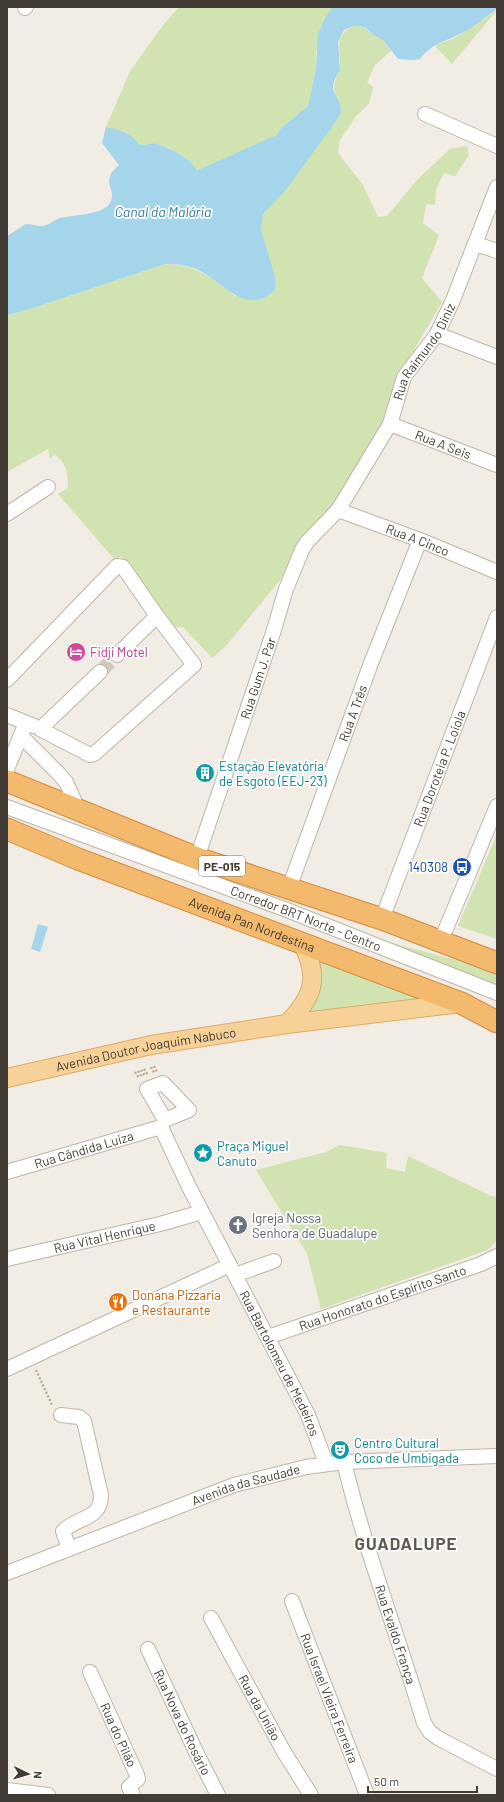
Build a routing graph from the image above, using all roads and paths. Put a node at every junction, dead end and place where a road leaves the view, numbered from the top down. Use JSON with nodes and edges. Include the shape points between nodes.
{"nodes":[{"id":1,"x":425,"y":114,"type":"dead end"},
{"id":2,"x":497,"y":146,"type":"edge"},
{"id":3,"x":497,"y":187,"type":"edge"},
{"id":4,"x":476,"y":244,"type":"junction"},
{"id":5,"x":497,"y":251,"type":"edge"},
{"id":6,"x":437,"y":334,"type":"junction"},
{"id":7,"x":497,"y":357,"type":"edge"},
{"id":8,"x":390,"y":424,"type":"junction"},
{"id":9,"x":497,"y":465,"type":"edge"},
{"id":10,"x":48,"y":487,"type":"dead end"},
{"id":11,"x":338,"y":510,"type":"junction"},
{"id":12,"x":7,"y":514,"type":"edge"},
{"id":13,"x":420,"y":540,"type":"junction"},
{"id":14,"x":497,"y":572,"type":"edge"},
{"id":15,"x":157,"y":616,"type":"junction"},
{"id":16,"x":497,"y":617,"type":"edge"},
{"id":17,"x":117,"y":655,"type":"tunnel mouth"},
{"id":18,"x":100,"y":672,"type":"tunnel mouth"},
{"id":19,"x":7,"y":680,"type":"edge"},
{"id":20,"x":14,"y":721,"type":"edge"},
{"id":21,"x":40,"y":729,"type":"junction"},
{"id":22,"x":20,"y":736,"type":"junction"},
{"id":23,"x":7,"y":769,"type":"edge"},
{"id":24,"x":7,"y":781,"type":"edge"},
{"id":25,"x":7,"y":802,"type":"edge"},
{"id":26,"x":497,"y":806,"type":"edge"},
{"id":27,"x":7,"y":808,"type":"edge"},
{"id":28,"x":78,"y":809,"type":"junction"},
{"id":29,"x":7,"y":829,"type":"edge"},
{"id":30,"x":92,"y":838,"type":"junction"},
{"id":31,"x":197,"y":858,"type":"junction"},
{"id":32,"x":289,"y":888,"type":"junction"},
{"id":33,"x":382,"y":919,"type":"junction"},
{"id":34,"x":302,"y":942,"type":"junction"},
{"id":35,"x":440,"y":942,"type":"junction"},
{"id":36,"x":497,"y":963,"type":"edge"},
{"id":37,"x":497,"y":993,"type":"edge"},
{"id":38,"x":460,"y":1003,"type":"junction"},
{"id":39,"x":497,"y":1022,"type":"edge"},
{"id":40,"x":286,"y":1024,"type":"junction"},
{"id":41,"x":7,"y":1078,"type":"edge"},
{"id":42,"x":161,"y":1127,"type":"joint"},
{"id":43,"x":7,"y":1172,"type":"edge"},
{"id":44,"x":202,"y":1212,"type":"junction"},
{"id":45,"x":497,"y":1256,"type":"edge"},
{"id":46,"x":7,"y":1259,"type":"edge"},
{"id":47,"x":274,"y":1261,"type":"dead end"},
{"id":48,"x":233,"y":1270,"type":"junction"},
{"id":49,"x":268,"y":1337,"type":"junction"},
{"id":50,"x":31,"y":1358,"type":"junction"},
{"id":51,"x":7,"y":1369,"type":"edge"},
{"id":52,"x":61,"y":1415,"type":"joint"},
{"id":53,"x":497,"y":1456,"type":"edge"},
{"id":54,"x":344,"y":1462,"type":"junction"},
{"id":55,"x":326,"y":1463,"type":"junction"},
{"id":56,"x":69,"y":1549,"type":"junction"},
{"id":57,"x":7,"y":1573,"type":"edge"},
{"id":58,"x":292,"y":1601,"type":"dead end"},
{"id":59,"x":212,"y":1618,"type":"dead end"},
{"id":60,"x":148,"y":1649,"type":"dead end"},
{"id":61,"x":90,"y":1672,"type":"dead end"},
{"id":62,"x":495,"y":1764,"type":"edge"},
{"id":63,"x":7,"y":1790,"type":"edge"},
{"id":64,"x":48,"y":1795,"type":"edge"},
{"id":65,"x":133,"y":1795,"type":"edge"},
{"id":66,"x":218,"y":1795,"type":"edge"},
{"id":67,"x":311,"y":1795,"type":"edge"},
{"id":68,"x":367,"y":1795,"type":"edge"}],
"edges":[{"from":1,"to":2,"type":"street"},
{"from":3,"to":4,"type":"street","name":"Rua Raimundo Diniz"},
{"from":4,"to":5,"type":"street"},
{"from":4,"to":6,"type":"street","name":"Rua Raimundo Diniz"},
{"from":6,"to":7,"type":"street"},
{"from":6,"to":8,"type":"street","name":"Rua Raimundo Diniz","via":[[404,376]]},
{"from":8,"to":9,"type":"street","name":"Rua A Seis"},
{"from":8,"to":11,"type":"street","name":"Rua Raimundo Diniz"},
{"from":10,"to":12,"type":"street"},
{"from":11,"to":13,"type":"street","name":"Rua A Cinco"},
{"from":11,"to":31,"type":"street","name":"Rua Gum J. Par","via":[[307,542],[286,589]]},
{"from":13,"to":14,"type":"street","name":"Rua A Cinco"},
{"from":13,"to":32,"type":"street","name":"Rua A Três","via":[[368,671]]},
{"from":15,"to":17,"type":"street"},
{"from":15,"to":19,"type":"street","via":[[123,567],[117,566]]},
{"from":15,"to":21,"type":"street","via":[[193,666],[93,755]]},
{"from":16,"to":33,"type":"street","name":"Rua Doroteia P. Loiola"},
{"from":18,"to":21,"type":"street"},
{"from":20,"to":21,"type":"street"},
{"from":20,"to":22,"type":"street"},
{"from":22,"to":23,"type":"street"},
{"from":22,"to":28,"type":"street","via":[[66,782]]},
{"from":24,"to":28,"type":"highway","number":"PE-015"},
{"from":25,"to":30,"type":"street"},
{"from":26,"to":35,"type":"street"},
{"from":27,"to":30,"type":"street"},
{"from":28,"to":31,"type":"highway","number":"PE-015"},
{"from":29,"to":34,"type":"highway","name":"Avenida Pan Nordestina","via":[[78,859]]},
{"from":30,"to":37,"type":"street","name":"Corredor BRT Norte - Centro","via":[[288,910]]},
{"from":31,"to":32,"type":"highway","number":"PE-015"},
{"from":32,"to":33,"type":"highway","number":"PE-015"},
{"from":33,"to":35,"type":"highway","number":"PE-015"},
{"from":34,"to":38,"type":"highway","name":"Avenida Pan Nordestina"},
{"from":34,"to":40,"type":"main road","via":[[313,971],[311,993]]},
{"from":35,"to":36,"type":"highway","number":"PE-015"},
{"from":38,"to":39,"type":"highway","name":"Avenida Pan Nordestina"},
{"from":38,"to":40,"type":"main road","name":"Avenida Doutor Joaquim Nabuco"},
{"from":40,"to":41,"type":"main road","name":"Avenida Doutor Joaquim Nabuco","via":[[140,1047]]},
{"from":42,"to":43,"type":"street","name":"Rua Cândida Luiza"},
{"from":42,"to":44,"type":"street","name":"Rua Bartolomeu de Medeiros"},
{"from":44,"to":46,"type":"street","name":"Rua Vital Henrique"},
{"from":44,"to":48,"type":"street","name":"Rua Bartolomeu de Medeiros"},
{"from":45,"to":49,"type":"street","name":"Rua Honorato do Espírito Santo","via":[[481,1264]]},
{"from":47,"to":48,"type":"street"},
{"from":48,"to":49,"type":"street","name":"Rua Bartolomeu de Medeiros"},
{"from":48,"to":50,"type":"street"},
{"from":49,"to":55,"type":"street","name":"Rua Bartolomeu de Medeiros","via":[[308,1415]]},
{"from":50,"to":51,"type":"street"},
{"from":50,"to":52,"type":"path","via":[[55,1410]]},
{"from":52,"to":56,"type":"street","via":[[79,1417],[84,1421],[101,1495],[101,1505],[97,1511],[76,1521],[63,1531]]},
{"from":53,"to":54,"type":"street","name":"Avenida da Saudade"},
{"from":54,"to":55,"type":"street","name":"Avenida da Saudade"},
{"from":54,"to":62,"type":"street","name":"Rua Evaldo França","via":[[356,1512],[424,1722],[430,1732],[438,1738]]},
{"from":55,"to":56,"type":"street","name":"Avenida da Saudade","via":[[234,1485]]},
{"from":56,"to":57,"type":"street","name":"Avenida da Saudade"},
{"from":58,"to":68,"type":"street","name":"Rua Israel Vieira Ferreira"},
{"from":59,"to":67,"type":"street","name":"Rua da União","via":[[284,1752]]},
{"from":60,"to":66,"type":"street","name":"Rua Nova do Rosário"},
{"from":61,"to":65,"type":"street","name":"Rua do Pilão","via":[[138,1775],[137,1780],[129,1788]]},
{"from":63,"to":64,"type":"street"}]}
